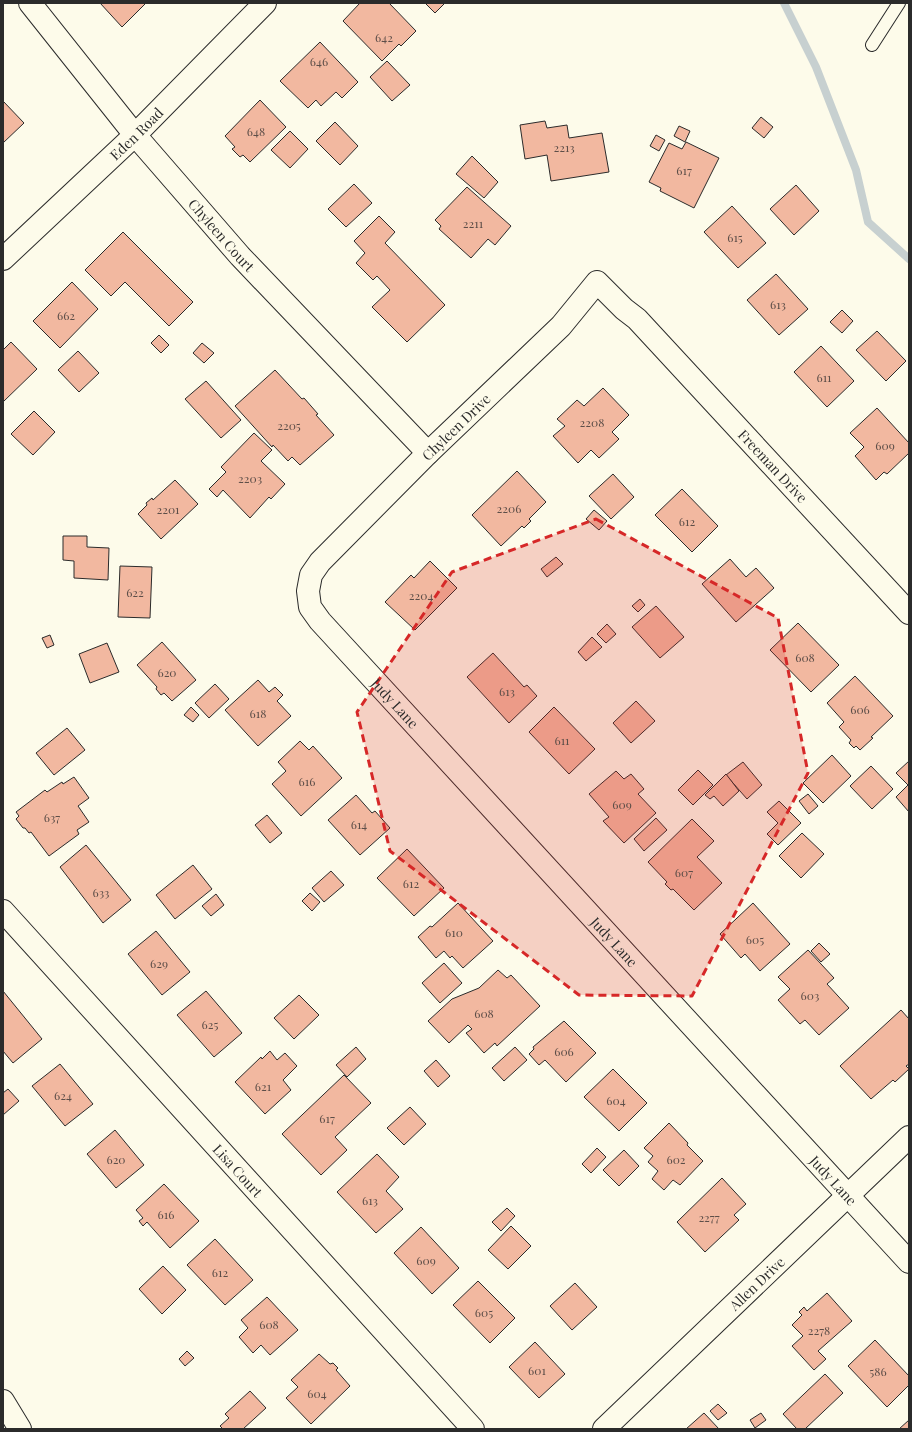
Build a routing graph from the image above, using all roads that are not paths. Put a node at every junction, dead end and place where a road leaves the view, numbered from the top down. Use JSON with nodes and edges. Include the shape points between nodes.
{"nodes":[{"id":1,"x":30,"y":3,"type":"edge"},
{"id":2,"x":265,"y":3,"type":"edge"},
{"id":3,"x":899,"y":3,"type":"edge"},
{"id":4,"x":872,"y":45,"type":"dead end"},
{"id":5,"x":135,"y":135,"type":"junction"},
{"id":6,"x":3,"y":258,"type":"edge"},
{"id":7,"x":637,"y":319,"type":"joint"},
{"id":8,"x":428,"y":453,"type":"junction"},
{"id":9,"x":909,"y":613,"type":"edge"},
{"id":10,"x":320,"y":621,"type":"joint"},
{"id":11,"x":3,"y":911,"type":"edge"},
{"id":12,"x":909,"y":1138,"type":"edge"},
{"id":13,"x":847,"y":1195,"type":"junction"},
{"id":14,"x":909,"y":1262,"type":"edge"},
{"id":15,"x":3,"y":1402,"type":"edge"},
{"id":16,"x":20,"y":1429,"type":"edge"},
{"id":17,"x":473,"y":1429,"type":"edge"},
{"id":18,"x":604,"y":1429,"type":"edge"}],
"edges":[{"from":1,"to":5,"type":"main road","name":"Chyleen Court"},
{"from":2,"to":5,"type":"main road","name":"Eden Road"},
{"from":3,"to":4,"type":"lane"},
{"from":5,"to":6,"type":"main road","name":"Eden Road"},
{"from":5,"to":8,"type":"main road","name":"Chyleen Court","via":[[240,256]]},
{"from":7,"to":8,"type":"main road","name":"Chyleen Drive","via":[[624,310],[597,282],[561,326]]},
{"from":7,"to":9,"type":"main road","name":"Freeman Drive"},
{"from":8,"to":10,"type":"main road","name":"Chyleen Drive","via":[[320,562],[311,575],[308,591],[310,607]]},
{"from":10,"to":13,"type":"main road","name":"Judy Lane"},
{"from":11,"to":17,"type":"main road","name":"Lisa Court"},
{"from":12,"to":13,"type":"main road","name":"Allen Drive"},
{"from":13,"to":14,"type":"main road","name":"Judy Lane"},
{"from":13,"to":18,"type":"main road","name":"Allen Drive"},
{"from":15,"to":16,"type":"main road"}]}
